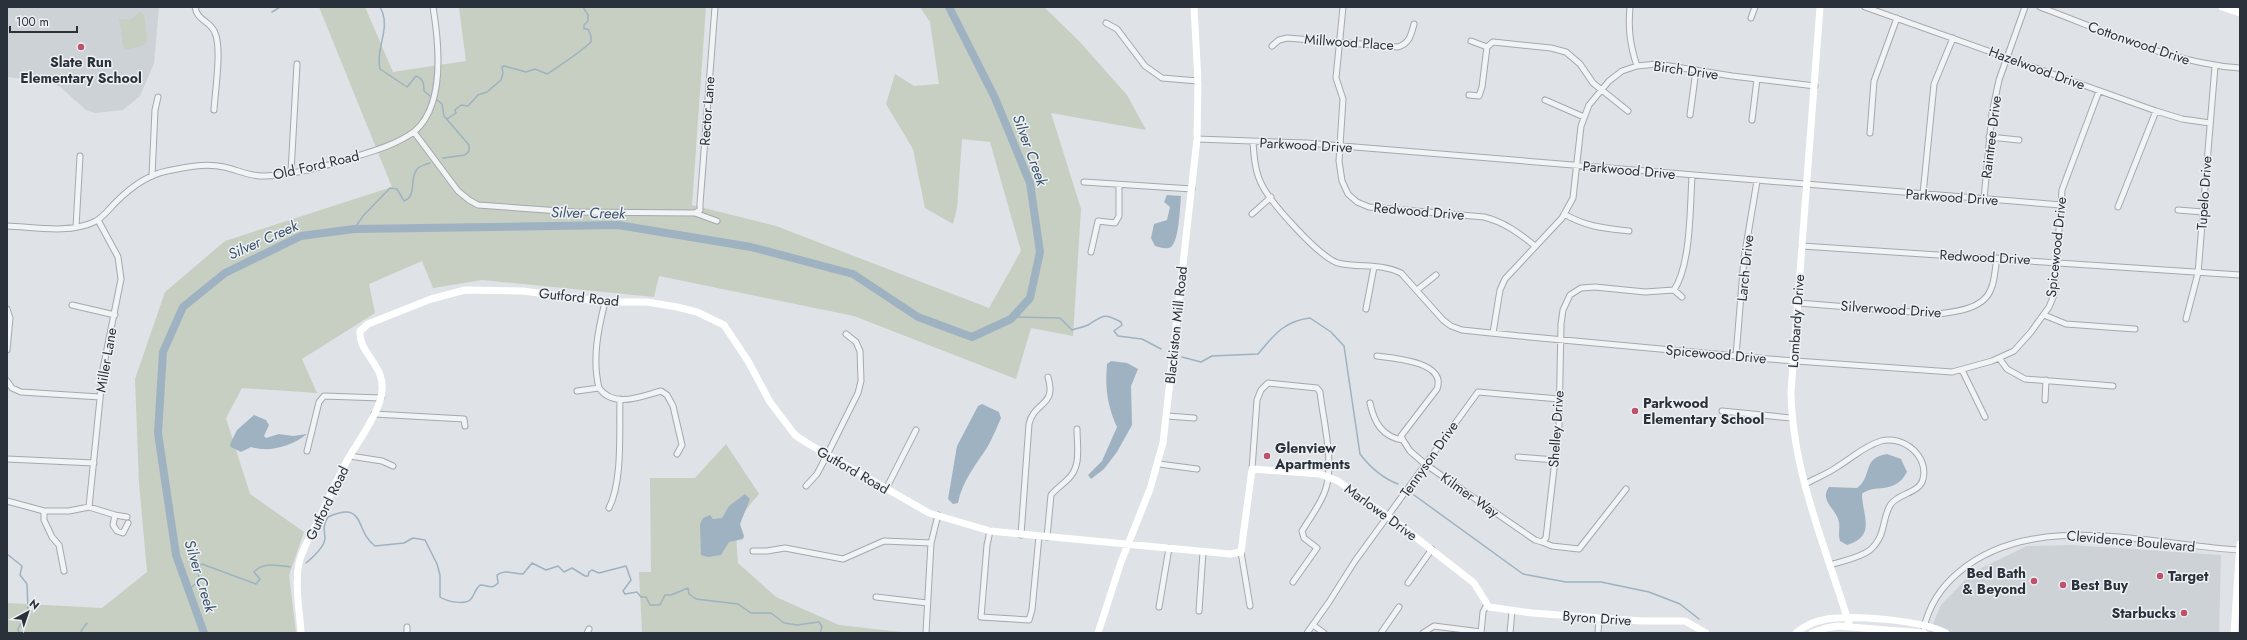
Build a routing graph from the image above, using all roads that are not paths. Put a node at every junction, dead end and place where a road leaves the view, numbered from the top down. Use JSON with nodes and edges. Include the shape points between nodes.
{"nodes":[{"id":1,"x":195,"y":7,"type":"edge"},
{"id":2,"x":433,"y":7,"type":"edge"},
{"id":3,"x":714,"y":7,"type":"edge"},
{"id":4,"x":1194,"y":7,"type":"edge"},
{"id":5,"x":1343,"y":7,"type":"edge"},
{"id":6,"x":1630,"y":7,"type":"edge"},
{"id":7,"x":1755,"y":7,"type":"edge"},
{"id":8,"x":1820,"y":7,"type":"edge"},
{"id":9,"x":1865,"y":7,"type":"edge"},
{"id":10,"x":2025,"y":7,"type":"edge"},
{"id":11,"x":2040,"y":7,"type":"edge"},
{"id":12,"x":2222,"y":7,"type":"edge"},
{"id":13,"x":2240,"y":13,"type":"edge"},
{"id":14,"x":1751,"y":18,"type":"dead end"},
{"id":15,"x":1897,"y":18,"type":"junction"},
{"id":16,"x":1106,"y":23,"type":"dead end"},
{"id":17,"x":1414,"y":24,"type":"dead end"},
{"id":18,"x":1953,"y":38,"type":"junction"},
{"id":19,"x":1472,"y":41,"type":"dead end"},
{"id":20,"x":1340,"y":42,"type":"junction"},
{"id":21,"x":1272,"y":46,"type":"dead end"},
{"id":22,"x":1487,"y":47,"type":"junction"},
{"id":23,"x":2007,"y":58,"type":"junction"},
{"id":24,"x":297,"y":64,"type":"dead end"},
{"id":25,"x":1637,"y":66,"type":"junction"},
{"id":26,"x":2215,"y":66,"type":"junction"},
{"id":27,"x":2240,"y":68,"type":"edge"},
{"id":28,"x":1696,"y":70,"type":"junction"},
{"id":29,"x":1757,"y":79,"type":"junction"},
{"id":30,"x":1198,"y":80,"type":"junction"},
{"id":31,"x":1815,"y":86,"type":"junction"},
{"id":32,"x":1601,"y":90,"type":"junction"},
{"id":33,"x":2099,"y":91,"type":"junction"},
{"id":34,"x":1469,"y":95,"type":"dead end"},
{"id":35,"x":158,"y":97,"type":"dead end"},
{"id":36,"x":1545,"y":100,"type":"dead end"},
{"id":37,"x":214,"y":110,"type":"dead end"},
{"id":38,"x":1628,"y":110,"type":"dead end"},
{"id":39,"x":2156,"y":111,"type":"junction"},
{"id":40,"x":1690,"y":115,"type":"dead end"},
{"id":41,"x":1584,"y":117,"type":"junction"},
{"id":42,"x":1752,"y":120,"type":"dead end"},
{"id":43,"x":2210,"y":123,"type":"junction"},
{"id":44,"x":414,"y":132,"type":"junction"},
{"id":45,"x":1870,"y":133,"type":"dead end"},
{"id":46,"x":1989,"y":137,"type":"junction"},
{"id":47,"x":1198,"y":139,"type":"junction"},
{"id":48,"x":2019,"y":140,"type":"dead end"},
{"id":49,"x":1253,"y":142,"type":"junction"},
{"id":50,"x":1340,"y":146,"type":"junction"},
{"id":51,"x":80,"y":156,"type":"dead end"},
{"id":52,"x":1576,"y":166,"type":"junction"},
{"id":53,"x":291,"y":172,"type":"junction"},
{"id":54,"x":152,"y":176,"type":"junction"},
{"id":55,"x":1692,"y":176,"type":"junction"},
{"id":56,"x":1757,"y":181,"type":"junction"},
{"id":57,"x":1084,"y":182,"type":"dead end"},
{"id":58,"x":1119,"y":185,"type":"junction"},
{"id":59,"x":1808,"y":185,"type":"junction"},
{"id":60,"x":1192,"y":189,"type":"junction"},
{"id":61,"x":1922,"y":194,"type":"junction"},
{"id":62,"x":1271,"y":198,"type":"junction"},
{"id":63,"x":1984,"y":199,"type":"junction"},
{"id":64,"x":2061,"y":205,"type":"junction"},
{"id":65,"x":2118,"y":207,"type":"dead end"},
{"id":66,"x":2178,"y":210,"type":"dead end"},
{"id":67,"x":2203,"y":212,"type":"junction"},
{"id":68,"x":695,"y":213,"type":"junction"},
{"id":69,"x":1252,"y":214,"type":"dead end"},
{"id":70,"x":1564,"y":214,"type":"junction"},
{"id":71,"x":98,"y":220,"type":"junction"},
{"id":72,"x":717,"y":221,"type":"dead end"},
{"id":73,"x":7,"y":226,"type":"edge"},
{"id":74,"x":76,"y":227,"type":"junction"},
{"id":75,"x":1629,"y":231,"type":"dead end"},
{"id":76,"x":1535,"y":246,"type":"junction"},
{"id":77,"x":1802,"y":246,"type":"junction"},
{"id":78,"x":1091,"y":252,"type":"dead end"},
{"id":79,"x":1997,"y":258,"type":"junction"},
{"id":80,"x":2056,"y":262,"type":"junction"},
{"id":81,"x":1374,"y":267,"type":"junction"},
{"id":82,"x":2198,"y":273,"type":"junction"},
{"id":83,"x":1436,"y":275,"type":"dead end"},
{"id":84,"x":2240,"y":275,"type":"edge"},
{"id":85,"x":1417,"y":290,"type":"junction"},
{"id":86,"x":1674,"y":290,"type":"junction"},
{"id":87,"x":1682,"y":297,"type":"dead end"},
{"id":88,"x":605,"y":302,"type":"junction"},
{"id":89,"x":1798,"y":303,"type":"junction"},
{"id":90,"x":72,"y":305,"type":"dead end"},
{"id":91,"x":7,"y":309,"type":"edge"},
{"id":92,"x":1366,"y":309,"type":"dead end"},
{"id":93,"x":115,"y":315,"type":"junction"},
{"id":94,"x":2044,"y":315,"type":"junction"},
{"id":95,"x":2186,"y":319,"type":"dead end"},
{"id":96,"x":2135,"y":329,"type":"dead end"},
{"id":97,"x":1493,"y":333,"type":"junction"},
{"id":98,"x":846,"y":334,"type":"dead end"},
{"id":99,"x":1559,"y":340,"type":"junction"},
{"id":100,"x":7,"y":350,"type":"edge"},
{"id":101,"x":1377,"y":356,"type":"dead end"},
{"id":102,"x":1736,"y":356,"type":"junction"},
{"id":103,"x":1999,"y":358,"type":"junction"},
{"id":104,"x":1794,"y":361,"type":"junction"},
{"id":105,"x":1962,"y":370,"type":"junction"},
{"id":106,"x":1048,"y":378,"type":"dead end"},
{"id":107,"x":2046,"y":380,"type":"junction"},
{"id":108,"x":7,"y":381,"type":"edge"},
{"id":109,"x":2113,"y":386,"type":"dead end"},
{"id":110,"x":599,"y":388,"type":"junction"},
{"id":111,"x":577,"y":391,"type":"dead end"},
{"id":112,"x":100,"y":397,"type":"junction"},
{"id":113,"x":381,"y":398,"type":"junction"},
{"id":114,"x":620,"y":399,"type":"junction"},
{"id":115,"x":1559,"y":399,"type":"junction"},
{"id":116,"x":2045,"y":400,"type":"dead end"},
{"id":117,"x":1370,"y":403,"type":"dead end"},
{"id":118,"x":1722,"y":411,"type":"dead end"},
{"id":119,"x":374,"y":414,"type":"junction"},
{"id":120,"x":1167,"y":416,"type":"junction"},
{"id":121,"x":1985,"y":417,"type":"dead end"},
{"id":122,"x":1194,"y":418,"type":"dead end"},
{"id":123,"x":1791,"y":418,"type":"junction"},
{"id":124,"x":465,"y":426,"type":"dead end"},
{"id":125,"x":916,"y":430,"type":"dead end"},
{"id":126,"x":1077,"y":430,"type":"dead end"},
{"id":127,"x":1403,"y":440,"type":"junction"},
{"id":128,"x":307,"y":451,"type":"dead end"},
{"id":129,"x":677,"y":454,"type":"dead end"},
{"id":130,"x":827,"y":455,"type":"junction"},
{"id":131,"x":350,"y":456,"type":"junction"},
{"id":132,"x":1518,"y":457,"type":"dead end"},
{"id":133,"x":7,"y":459,"type":"edge"},
{"id":134,"x":1555,"y":460,"type":"junction"},
{"id":135,"x":94,"y":463,"type":"junction"},
{"id":136,"x":1159,"y":464,"type":"junction"},
{"id":137,"x":1425,"y":464,"type":"junction"},
{"id":138,"x":393,"y":466,"type":"dead end"},
{"id":139,"x":1197,"y":469,"type":"dead end"},
{"id":140,"x":1252,"y":469,"type":"junction"},
{"id":141,"x":1327,"y":477,"type":"junction"},
{"id":142,"x":1805,"y":484,"type":"junction"},
{"id":143,"x":806,"y":486,"type":"dead end"},
{"id":144,"x":1626,"y":488,"type":"dead end"},
{"id":145,"x":886,"y":489,"type":"junction"},
{"id":146,"x":7,"y":501,"type":"edge"},
{"id":147,"x":90,"y":507,"type":"junction"},
{"id":148,"x":609,"y":508,"type":"dead end"},
{"id":149,"x":44,"y":511,"type":"junction"},
{"id":150,"x":938,"y":515,"type":"junction"},
{"id":151,"x":115,"y":516,"type":"junction"},
{"id":152,"x":128,"y":517,"type":"dead end"},
{"id":153,"x":1388,"y":517,"type":"junction"},
{"id":154,"x":128,"y":523,"type":"dead end"},
{"id":155,"x":990,"y":531,"type":"junction"},
{"id":156,"x":1021,"y":535,"type":"junction"},
{"id":157,"x":1039,"y":536,"type":"junction"},
{"id":158,"x":1047,"y":537,"type":"junction"},
{"id":159,"x":1542,"y":542,"type":"junction"},
{"id":160,"x":930,"y":543,"type":"junction"},
{"id":161,"x":1128,"y":544,"type":"junction"},
{"id":162,"x":1168,"y":548,"type":"junction"},
{"id":163,"x":2240,"y":548,"type":"edge"},
{"id":164,"x":1432,"y":549,"type":"junction"},
{"id":165,"x":752,"y":551,"type":"dead end"},
{"id":166,"x":1203,"y":552,"type":"junction"},
{"id":167,"x":1241,"y":552,"type":"junction"},
{"id":168,"x":1830,"y":565,"type":"junction"},
{"id":169,"x":64,"y":571,"type":"dead end"},
{"id":170,"x":1293,"y":582,"type":"dead end"},
{"id":171,"x":1408,"y":583,"type":"dead end"},
{"id":172,"x":876,"y":597,"type":"dead end"},
{"id":173,"x":927,"y":603,"type":"junction"},
{"id":174,"x":1487,"y":604,"type":"junction"},
{"id":175,"x":1250,"y":606,"type":"dead end"},
{"id":176,"x":1159,"y":607,"type":"dead end"},
{"id":177,"x":1399,"y":607,"type":"dead end"},
{"id":178,"x":1199,"y":611,"type":"dead end"},
{"id":179,"x":1512,"y":611,"type":"junction"},
{"id":180,"x":1847,"y":617,"type":"junction"},
{"id":181,"x":1599,"y":618,"type":"junction"},
{"id":182,"x":1313,"y":625,"type":"junction"},
{"id":183,"x":407,"y":627,"type":"dead end"},
{"id":184,"x":1851,"y":630,"type":"edge"},
{"id":185,"x":1924,"y":630,"type":"edge"},
{"id":186,"x":1481,"y":632,"type":"edge"},
{"id":187,"x":301,"y":633,"type":"edge"},
{"id":188,"x":407,"y":633,"type":"edge"},
{"id":189,"x":926,"y":633,"type":"edge"},
{"id":190,"x":1098,"y":633,"type":"edge"},
{"id":191,"x":1307,"y":633,"type":"edge"},
{"id":192,"x":1324,"y":633,"type":"edge"},
{"id":193,"x":1381,"y":633,"type":"edge"},
{"id":194,"x":1422,"y":633,"type":"edge"},
{"id":195,"x":1510,"y":633,"type":"edge"},
{"id":196,"x":1598,"y":633,"type":"edge"},
{"id":197,"x":1706,"y":633,"type":"edge"},
{"id":198,"x":1796,"y":633,"type":"edge"},
{"id":199,"x":1812,"y":633,"type":"edge"},
{"id":200,"x":1946,"y":633,"type":"edge"},
{"id":201,"x":2234,"y":633,"type":"edge"}],
"edges":[{"from":1,"to":37,"type":"street","via":[[198,16],[212,26],[218,39]]},
{"from":2,"to":44,"type":"street","name":"Old Ford Road","via":[[437,86],[427,114]]},
{"from":3,"to":68,"type":"street","name":"Rector Lane","via":[[700,210]]},
{"from":4,"to":30,"type":"street","name":"Blackiston Mill Road"},
{"from":5,"to":20,"type":"street","name":"Redwood Drive"},
{"from":6,"to":25,"type":"street","via":[[1628,30]]},
{"from":7,"to":14,"type":"street"},
{"from":8,"to":31,"type":"street","name":"Lombardy Drive"},
{"from":9,"to":15,"type":"street","name":"Hazelwood Drive"},
{"from":10,"to":23,"type":"street","name":"Raintree Drive"},
{"from":11,"to":26,"type":"street","name":"Cottonwood Drive","via":[[2138,44]]},
{"from":12,"to":13,"type":"street"},
{"from":15,"to":18,"type":"street","name":"Hazelwood Drive"},
{"from":15,"to":45,"type":"street","via":[[1874,81]]},
{"from":16,"to":30,"type":"street","via":[[1117,30],[1145,66],[1162,78]]},
{"from":17,"to":20,"type":"street","name":"Millwood Place","via":[[1411,37],[1406,44],[1398,47]]},
{"from":18,"to":23,"type":"street","name":"Hazelwood Drive"},
{"from":18,"to":61,"type":"street","via":[[1934,84]]},
{"from":19,"to":22,"type":"street"},
{"from":20,"to":21,"type":"street","name":"Millwood Place","via":[[1287,38]]},
{"from":20,"to":50,"type":"street","name":"Redwood Drive","via":[[1336,78],[1344,99]]},
{"from":22,"to":32,"type":"street","via":[[1493,42],[1566,52],[1580,64]]},
{"from":22,"to":34,"type":"street","via":[[1479,96]]},
{"from":23,"to":33,"type":"street","name":"Hazelwood Drive"},
{"from":23,"to":46,"type":"street","name":"Raintree Drive","via":[[1999,80]]},
{"from":24,"to":53,"type":"street"},
{"from":25,"to":28,"type":"street","name":"Birch Drive","via":[[1657,64]]},
{"from":25,"to":32,"type":"street","name":"Birch Drive","via":[[1622,71]]},
{"from":26,"to":27,"type":"street","name":"Cottonwood Drive"},
{"from":26,"to":43,"type":"street","name":"Tupelo Drive"},
{"from":28,"to":29,"type":"street","name":"Birch Drive"},
{"from":28,"to":40,"type":"street"},
{"from":29,"to":31,"type":"street","name":"Birch Drive"},
{"from":29,"to":42,"type":"street"},
{"from":30,"to":47,"type":"street","name":"Blackiston Mill Road"},
{"from":31,"to":59,"type":"street","name":"Lombardy Drive"},
{"from":32,"to":38,"type":"street"},
{"from":32,"to":41,"type":"street","name":"Birch Drive","via":[[1589,105]]},
{"from":33,"to":39,"type":"street","name":"Hazelwood Drive"},
{"from":33,"to":64,"type":"street","name":"Spicewood Drive","via":[[2062,190]]},
{"from":35,"to":54,"type":"street","via":[[155,110]]},
{"from":36,"to":41,"type":"street"},
{"from":39,"to":43,"type":"street","name":"Hazelwood Drive","via":[[2182,119]]},
{"from":39,"to":65,"type":"street"},
{"from":41,"to":52,"type":"street","name":"Birch Drive"},
{"from":43,"to":67,"type":"street","name":"Tupelo Drive"},
{"from":44,"to":53,"type":"street","name":"Old Ford Road","via":[[370,152],[332,164]]},
{"from":44,"to":68,"type":"street","via":[[458,191],[478,205],[574,212]]},
{"from":46,"to":48,"type":"street"},
{"from":46,"to":63,"type":"street","name":"Raintree Drive"},
{"from":47,"to":49,"type":"street","name":"Parkwood Drive"},
{"from":47,"to":60,"type":"street","name":"Blackiston Mill Road"},
{"from":49,"to":50,"type":"street","name":"Parkwood Drive"},
{"from":49,"to":62,"type":"street","name":"Spicewood Drive","via":[[1256,169],[1263,187]]},
{"from":50,"to":52,"type":"street","name":"Parkwood Drive"},
{"from":50,"to":76,"type":"street","name":"Redwood Drive","via":[[1342,181],[1348,194],[1357,202],[1369,207],[1484,217],[1504,224]]},
{"from":51,"to":74,"type":"street"},
{"from":52,"to":55,"type":"street","name":"Parkwood Drive"},
{"from":52,"to":70,"type":"street","name":"Birch Drive","via":[[1573,198]]},
{"from":53,"to":54,"type":"street","name":"Old Ford Road","via":[[259,176],[222,167],[198,166]]},
{"from":54,"to":71,"type":"street","name":"Old Ford Road","via":[[132,187]]},
{"from":55,"to":56,"type":"street","name":"Parkwood Drive"},
{"from":55,"to":86,"type":"street","via":[[1685,264]]},
{"from":56,"to":59,"type":"street","name":"Parkwood Drive"},
{"from":56,"to":102,"type":"street","name":"Larch Drive","via":[[1744,258]]},
{"from":57,"to":58,"type":"street"},
{"from":58,"to":60,"type":"street"},
{"from":58,"to":78,"type":"street","via":[[1118,216],[1115,223],[1098,222]]},
{"from":59,"to":61,"type":"street","name":"Parkwood Drive"},
{"from":59,"to":77,"type":"street","name":"Lombardy Drive"},
{"from":60,"to":120,"type":"street","name":"Blackiston Mill Road"},
{"from":61,"to":63,"type":"street","name":"Parkwood Drive"},
{"from":62,"to":69,"type":"street"},
{"from":62,"to":81,"type":"street","name":"Spicewood Drive","via":[[1323,256],[1338,263]]},
{"from":63,"to":64,"type":"street","name":"Parkwood Drive"},
{"from":64,"to":80,"type":"street","name":"Spicewood Drive"},
{"from":66,"to":67,"type":"street"},
{"from":67,"to":82,"type":"street","name":"Tupelo Drive"},
{"from":68,"to":72,"type":"street"},
{"from":70,"to":75,"type":"street","via":[[1581,224]]},
{"from":70,"to":76,"type":"street","name":"Birch Drive"},
{"from":71,"to":74,"type":"street","name":"Old Ford Road"},
{"from":71,"to":93,"type":"street","name":"Miller Lane","via":[[120,261],[121,279]]},
{"from":73,"to":74,"type":"street","name":"Old Ford Road"},
{"from":76,"to":97,"type":"street","name":"Birch Drive","via":[[1506,279],[1500,290]]},
{"from":77,"to":79,"type":"street","name":"Redwood Drive"},
{"from":77,"to":89,"type":"street","name":"Lombardy Drive"},
{"from":79,"to":80,"type":"street","name":"Redwood Drive"},
{"from":79,"to":89,"type":"street","name":"Silverwood Drive","via":[[1991,290],[1985,298],[1977,305],[1954,312],[1937,314]]},
{"from":80,"to":82,"type":"street","name":"Redwood Drive"},
{"from":80,"to":94,"type":"street","name":"Spicewood Drive","via":[[2054,295]]},
{"from":81,"to":85,"type":"street","name":"Spicewood Drive","via":[[1392,268],[1401,273]]},
{"from":81,"to":92,"type":"street"},
{"from":82,"to":84,"type":"street","name":"Redwood Drive"},
{"from":82,"to":95,"type":"street","name":"Tupelo Drive"},
{"from":83,"to":85,"type":"street"},
{"from":85,"to":97,"type":"street","name":"Spicewood Drive","via":[[1451,326],[1462,330]]},
{"from":86,"to":87,"type":"street"},
{"from":86,"to":99,"type":"street","name":"Shelley Drive","via":[[1645,292],[1581,288],[1570,295],[1563,310]]},
{"from":88,"to":110,"type":"street","via":[[597,338]]},
{"from":88,"to":113,"type":"street","name":"Gutford Road","via":[[523,291],[465,290],[431,299],[368,324],[360,331],[359,337],[381,377]]},
{"from":88,"to":130,"type":"street","name":"Gutford Road","via":[[648,302],[677,307],[703,314],[724,325],[787,426],[807,444]]},
{"from":89,"to":104,"type":"street","name":"Lombardy Drive"},
{"from":90,"to":93,"type":"street"},
{"from":91,"to":100,"type":"street","via":[[10,318]]},
{"from":93,"to":112,"type":"street","name":"Miller Lane"},
{"from":94,"to":96,"type":"street","via":[[2066,324]]},
{"from":94,"to":103,"type":"street","name":"Spicewood Drive","via":[[2014,351]]},
{"from":97,"to":99,"type":"street","name":"Spicewood Drive"},
{"from":98,"to":130,"type":"street","via":[[856,342],[860,351],[861,381],[858,393]]},
{"from":99,"to":102,"type":"street","name":"Spicewood Drive"},
{"from":99,"to":115,"type":"street","name":"Shelley Drive"},
{"from":101,"to":127,"type":"street","via":[[1411,360],[1438,376],[1440,383],[1437,389],[1402,436]]},
{"from":102,"to":104,"type":"street","name":"Spicewood Drive"},
{"from":103,"to":105,"type":"street","name":"Spicewood Drive"},
{"from":103,"to":107,"type":"street","via":[[2007,369],[2017,375]]},
{"from":104,"to":105,"type":"street","name":"Spicewood Drive","via":[[1952,372]]},
{"from":104,"to":123,"type":"street","name":"Lombardy Drive"},
{"from":105,"to":121,"type":"street"},
{"from":106,"to":156,"type":"street","via":[[1051,388],[1048,400],[1031,415]]},
{"from":107,"to":109,"type":"street"},
{"from":107,"to":116,"type":"street"},
{"from":108,"to":112,"type":"street","via":[[12,388],[21,392]]},
{"from":110,"to":111,"type":"street"},
{"from":110,"to":114,"type":"street","via":[[609,396]]},
{"from":112,"to":135,"type":"street","name":"Miller Lane"},
{"from":113,"to":119,"type":"street","name":"Gutford Road"},
{"from":113,"to":128,"type":"street","via":[[324,396],[319,402]]},
{"from":114,"to":129,"type":"street","via":[[642,398],[661,391],[667,395],[673,406],[682,445]]},
{"from":114,"to":148,"type":"street","via":[[617,473],[614,499]]},
{"from":115,"to":134,"type":"street","name":"Shelley Drive"},
{"from":115,"to":137,"type":"street","name":"Tennyson Drive","via":[[1478,392]]},
{"from":117,"to":127,"type":"street","via":[[1381,430],[1392,438]]},
{"from":118,"to":123,"type":"street"},
{"from":119,"to":124,"type":"street","via":[[464,419]]},
{"from":119,"to":131,"type":"street","name":"Gutford Road"},
{"from":120,"to":122,"type":"street"},
{"from":120,"to":136,"type":"street","name":"Blackiston Mill Road"},
{"from":123,"to":142,"type":"street","name":"Lombardy Drive"},
{"from":125,"to":145,"type":"street"},
{"from":126,"to":158,"type":"street","via":[[1079,456],[1068,479],[1051,495]]},
{"from":127,"to":137,"type":"street","name":"Kilmer Way","via":[[1410,451]]},
{"from":130,"to":143,"type":"street","via":[[817,474]]},
{"from":130,"to":145,"type":"street","name":"Gutford Road"},
{"from":131,"to":138,"type":"street","via":[[382,461]]},
{"from":131,"to":187,"type":"street","name":"Gutford Road","via":[[304,550],[298,570]]},
{"from":132,"to":134,"type":"street"},
{"from":133,"to":135,"type":"street"},
{"from":134,"to":159,"type":"street","name":"Shelley Drive","via":[[1546,538]]},
{"from":135,"to":147,"type":"street","name":"Miller Lane"},
{"from":136,"to":139,"type":"street"},
{"from":136,"to":161,"type":"street","name":"Blackiston Mill Road"},
{"from":137,"to":153,"type":"street","name":"Tennyson Drive"},
{"from":137,"to":159,"type":"street","name":"Kilmer Way","via":[[1535,540]]},
{"from":140,"to":141,"type":"street","name":"Marlowe Drive","via":[[1320,474]]},
{"from":140,"to":141,"type":"street","via":[[1257,400],[1261,390],[1268,383],[1312,387],[1320,392],[1329,465]]},
{"from":140,"to":167,"type":"street"},
{"from":141,"to":153,"type":"street","name":"Marlowe Drive","via":[[1338,481]]},
{"from":141,"to":170,"type":"street","via":[[1325,491],[1302,531],[1304,538],[1317,548]]},
{"from":142,"to":168,"type":"street","name":"Lombardy Drive"},
{"from":142,"to":168,"type":"street","via":[[1870,445],[1883,440],[1901,442],[1912,448],[1921,458],[1924,468],[1923,480],[1916,489],[1891,504],[1884,529],[1875,545],[1868,552]]},
{"from":144,"to":159,"type":"street","name":"Kilmer Way","via":[[1579,549],[1552,546]]},
{"from":145,"to":150,"type":"street","name":"Gutford Road","via":[[911,504]]},
{"from":146,"to":149,"type":"street"},
{"from":147,"to":149,"type":"street","via":[[69,511]]},
{"from":147,"to":151,"type":"street"},
{"from":149,"to":169,"type":"street","via":[[44,520],[59,545]]},
{"from":150,"to":155,"type":"street","name":"Gutford Road"},
{"from":150,"to":160,"type":"street"},
{"from":151,"to":152,"type":"street"},
{"from":151,"to":154,"type":"street","via":[[113,525],[117,531],[123,533]]},
{"from":153,"to":164,"type":"street","name":"Marlowe Drive"},
{"from":153,"to":182,"type":"street","name":"Tennyson Drive","via":[[1355,561]]},
{"from":155,"to":156,"type":"street","name":"Gutford Road"},
{"from":155,"to":157,"type":"street","via":[[986,545],[981,617],[1029,620]]},
{"from":156,"to":157,"type":"street","name":"Gutford Road"},
{"from":157,"to":158,"type":"street","name":"Gutford Road"},
{"from":158,"to":161,"type":"street","name":"Gutford Road"},
{"from":160,"to":165,"type":"street","via":[[884,541],[843,560],[785,548]]},
{"from":160,"to":173,"type":"street"},
{"from":161,"to":162,"type":"street"},
{"from":161,"to":190,"type":"street","name":"Blackiston Mill Road"},
{"from":162,"to":166,"type":"street"},
{"from":162,"to":176,"type":"street"},
{"from":163,"to":185,"type":"street","name":"Clevidence Boulevard","via":[[2088,536],[2060,536],[2017,542],[1968,564],[1950,580],[1935,598]]},
{"from":163,"to":201,"type":"street"},
{"from":164,"to":171,"type":"street"},
{"from":164,"to":174,"type":"street","name":"Marlowe Drive","via":[[1474,583]]},
{"from":166,"to":167,"type":"street"},
{"from":166,"to":178,"type":"street"},
{"from":167,"to":175,"type":"street"},
{"from":168,"to":180,"type":"street","name":"Lombardy Drive"},
{"from":172,"to":173,"type":"street"},
{"from":173,"to":189,"type":"street"},
{"from":174,"to":179,"type":"street","name":"Byron Drive","via":[[1489,607]]},
{"from":174,"to":186,"type":"street","via":[[1483,612]]},
{"from":177,"to":193,"type":"street"},
{"from":179,"to":181,"type":"street","name":"Byron Drive"},
{"from":179,"to":195,"type":"street"},
{"from":180,"to":184,"type":"street","name":"Lombardy Drive"},
{"from":180,"to":185,"type":"street"},
{"from":180,"to":198,"type":"street","via":[[1815,622]]},
{"from":181,"to":196,"type":"street"},
{"from":181,"to":197,"type":"street","name":"Byron Drive","via":[[1685,621]]},
{"from":182,"to":191,"type":"street","name":"Tennyson Drive"},
{"from":182,"to":192,"type":"street"},
{"from":183,"to":188,"type":"street"},
{"from":184,"to":185,"type":"street"},
{"from":184,"to":199,"type":"street","via":[[1826,628]]},
{"from":185,"to":200,"type":"street"},
{"from":186,"to":194,"type":"street","via":[[1434,626]]}]}
